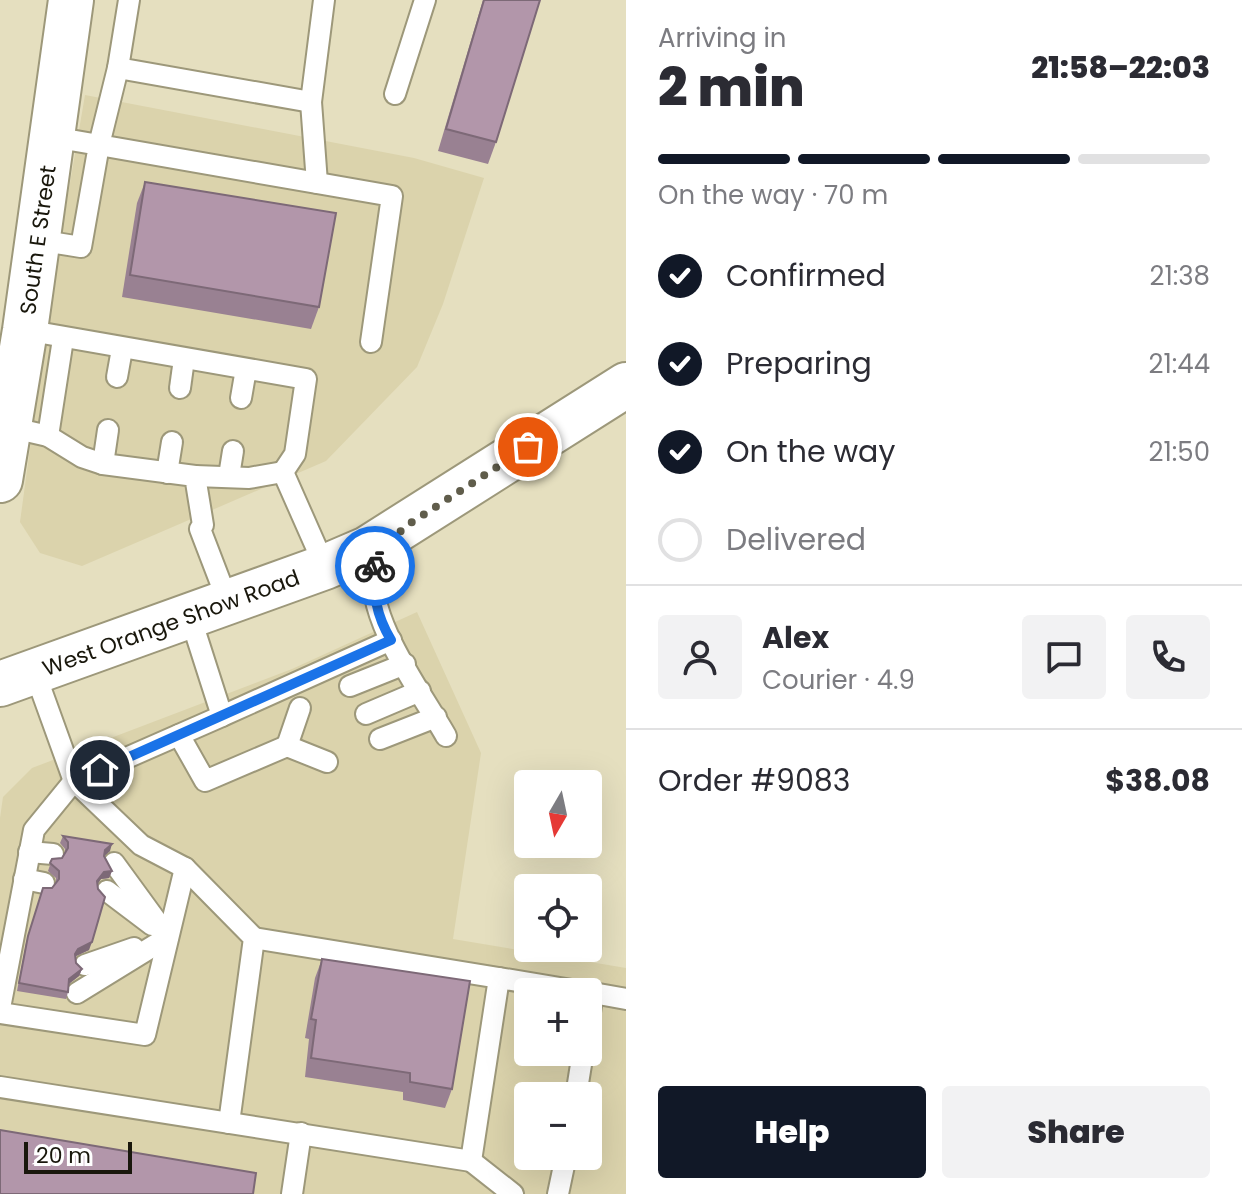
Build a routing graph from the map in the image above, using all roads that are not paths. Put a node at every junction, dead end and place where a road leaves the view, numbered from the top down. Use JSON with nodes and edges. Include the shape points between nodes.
{"nodes":[{"id":1,"x":71,"y":0,"type":"edge"},
{"id":2,"x":129,"y":0,"type":"edge"},
{"id":3,"x":324,"y":0,"type":"edge"},
{"id":4,"x":425,"y":0,"type":"edge"},
{"id":5,"x":118,"y":68,"type":"junction"},
{"id":6,"x":395,"y":94,"type":"dead end"},
{"id":7,"x":311,"y":102,"type":"junction"},
{"id":8,"x":53,"y":137,"type":"junction"},
{"id":9,"x":99,"y":145,"type":"junction"},
{"id":10,"x":317,"y":183,"type":"junction"},
{"id":11,"x":37,"y":240,"type":"junction"},
{"id":12,"x":44,"y":334,"type":"junction"},
{"id":13,"x":371,"y":342,"type":"dead end"},
{"id":14,"x":122,"y":349,"type":"junction"},
{"id":15,"x":184,"y":359,"type":"junction"},
{"id":16,"x":246,"y":369,"type":"junction"},
{"id":17,"x":117,"y":377,"type":"dead end"},
{"id":18,"x":626,"y":385,"type":"edge"},
{"id":19,"x":180,"y":388,"type":"dead end"},
{"id":20,"x":241,"y":398,"type":"dead end"},
{"id":21,"x":108,"y":430,"type":"dead end"},
{"id":22,"x":28,"y":431,"type":"junction"},
{"id":23,"x":172,"y":442,"type":"dead end"},
{"id":24,"x":233,"y":451,"type":"dead end"},
{"id":25,"x":103,"y":464,"type":"junction"},
{"id":26,"x":283,"y":472,"type":"junction"},
{"id":27,"x":167,"y":473,"type":"junction"},
{"id":28,"x":195,"y":476,"type":"junction"},
{"id":29,"x":229,"y":476,"type":"junction"},
{"id":30,"x":0,"y":480,"type":"edge"},
{"id":31,"x":403,"y":528,"type":"junction"},
{"id":32,"x":325,"y":567,"type":"junction"},
{"id":33,"x":209,"y":609,"type":"junction"},
{"id":34,"x":391,"y":640,"type":"junction"},
{"id":35,"x":405,"y":664,"type":"junction"},
{"id":36,"x":17,"y":678,"type":"edge"},
{"id":37,"x":350,"y":686,"type":"dead end"},
{"id":38,"x":420,"y":691,"type":"junction"},
{"id":39,"x":300,"y":708,"type":"dead end"},
{"id":40,"x":366,"y":714,"type":"dead end"},
{"id":41,"x":222,"y":716,"type":"junction"},
{"id":42,"x":436,"y":717,"type":"junction"},
{"id":43,"x":179,"y":735,"type":"junction"},
{"id":44,"x":313,"y":736,"type":"dead end"},
{"id":45,"x":446,"y":736,"type":"dead end"},
{"id":46,"x":380,"y":739,"type":"dead end"},
{"id":47,"x":287,"y":746,"type":"junction"},
{"id":48,"x":327,"y":762,"type":"dead end"},
{"id":49,"x":74,"y":781,"type":"junction"},
{"id":50,"x":29,"y":852,"type":"junction"},
{"id":51,"x":53,"y":854,"type":"dead end"},
{"id":52,"x":114,"y":863,"type":"dead end"},
{"id":53,"x":185,"y":868,"type":"junction"},
{"id":54,"x":107,"y":891,"type":"dead end"},
{"id":55,"x":168,"y":937,"type":"junction"},
{"id":56,"x":254,"y":938,"type":"junction"},
{"id":57,"x":85,"y":965,"type":"dead end"},
{"id":58,"x":499,"y":978,"type":"junction"},
{"id":59,"x":514,"y":980,"type":"edge"},
{"id":60,"x":77,"y":993,"type":"dead end"},
{"id":61,"x":602,"y":995,"type":"edge"},
{"id":62,"x":626,"y":999,"type":"edge"},
{"id":63,"x":0,"y":1010,"type":"edge"},
{"id":64,"x":0,"y":1087,"type":"edge"},
{"id":65,"x":229,"y":1123,"type":"junction"},
{"id":66,"x":301,"y":1133,"type":"junction"},
{"id":67,"x":471,"y":1161,"type":"junction"},
{"id":68,"x":563,"y":1170,"type":"edge"},
{"id":69,"x":292,"y":1194,"type":"edge"},
{"id":70,"x":513,"y":1194,"type":"edge"},
{"id":71,"x":558,"y":1194,"type":"edge"}],
"edges":[{"from":1,"to":8,"type":"main road","name":"South E Street"},
{"from":2,"to":5,"type":"lane"},
{"from":3,"to":7,"type":"lane"},
{"from":4,"to":6,"type":"lane"},
{"from":5,"to":7,"type":"lane"},
{"from":5,"to":9,"type":"lane"},
{"from":7,"to":10,"type":"lane"},
{"from":8,"to":9,"type":"lane"},
{"from":8,"to":11,"type":"main road","name":"South E Street"},
{"from":9,"to":10,"type":"lane"},
{"from":9,"to":11,"type":"lane","via":[[81,247]]},
{"from":10,"to":13,"type":"lane","via":[[392,196]]},
{"from":11,"to":12,"type":"main road","name":"South E Street"},
{"from":12,"to":14,"type":"lane"},
{"from":12,"to":22,"type":"main road","name":"South E Street"},
{"from":14,"to":15,"type":"lane"},
{"from":14,"to":17,"type":"lane"},
{"from":15,"to":16,"type":"lane"},
{"from":15,"to":19,"type":"lane"},
{"from":16,"to":20,"type":"lane"},
{"from":16,"to":26,"type":"lane","via":[[306,379],[295,454]]},
{"from":18,"to":31,"type":"main road","name":"West Orange Show Road"},
{"from":21,"to":25,"type":"lane"},
{"from":22,"to":25,"type":"lane"},
{"from":22,"to":30,"type":"main road","name":"South E Street"},
{"from":23,"to":27,"type":"lane"},
{"from":24,"to":29,"type":"lane"},
{"from":25,"to":27,"type":"lane"},
{"from":26,"to":29,"type":"lane"},
{"from":26,"to":32,"type":"lane"},
{"from":27,"to":28,"type":"lane"},
{"from":28,"to":29,"type":"lane"},
{"from":28,"to":33,"type":"lane"},
{"from":31,"to":32,"type":"main road","name":"West Orange Show Road"},
{"from":31,"to":34,"type":"lane","via":[[375,565],[373,592]]},
{"from":32,"to":33,"type":"main road","name":"West Orange Show Road"},
{"from":33,"to":36,"type":"main road","name":"West Orange Show Road"},
{"from":33,"to":41,"type":"lane"},
{"from":34,"to":35,"type":"lane"},
{"from":34,"to":41,"type":"lane"},
{"from":35,"to":37,"type":"lane"},
{"from":35,"to":38,"type":"lane"},
{"from":36,"to":49,"type":"lane"},
{"from":38,"to":40,"type":"lane"},
{"from":38,"to":42,"type":"lane"},
{"from":39,"to":47,"type":"lane"},
{"from":41,"to":43,"type":"lane"},
{"from":42,"to":45,"type":"lane"},
{"from":42,"to":46,"type":"lane"},
{"from":43,"to":47,"type":"lane","via":[[205,781]]},
{"from":43,"to":49,"type":"lane"},
{"from":44,"to":47,"type":"lane"},
{"from":47,"to":48,"type":"lane"},
{"from":49,"to":50,"type":"lane","via":[[34,830]]},
{"from":49,"to":53,"type":"lane","via":[[141,845]]},
{"from":50,"to":51,"type":"lane"},
{"from":50,"to":63,"type":"lane","via":[[34,881],[12,982]]},
{"from":52,"to":55,"type":"lane"},
{"from":53,"to":55,"type":"lane"},
{"from":53,"to":56,"type":"lane"},
{"from":54,"to":55,"type":"lane"},
{"from":55,"to":57,"type":"lane"},
{"from":55,"to":60,"type":"lane"},
{"from":55,"to":63,"type":"lane","via":[[145,1035]]},
{"from":56,"to":58,"type":"lane"},
{"from":56,"to":65,"type":"lane"},
{"from":58,"to":59,"type":"lane"},
{"from":58,"to":67,"type":"lane"},
{"from":61,"to":62,"type":"lane"},
{"from":64,"to":65,"type":"lane"},
{"from":65,"to":66,"type":"lane"},
{"from":66,"to":67,"type":"lane"},
{"from":66,"to":69,"type":"lane"},
{"from":67,"to":70,"type":"lane"},
{"from":68,"to":71,"type":"lane"}]}
